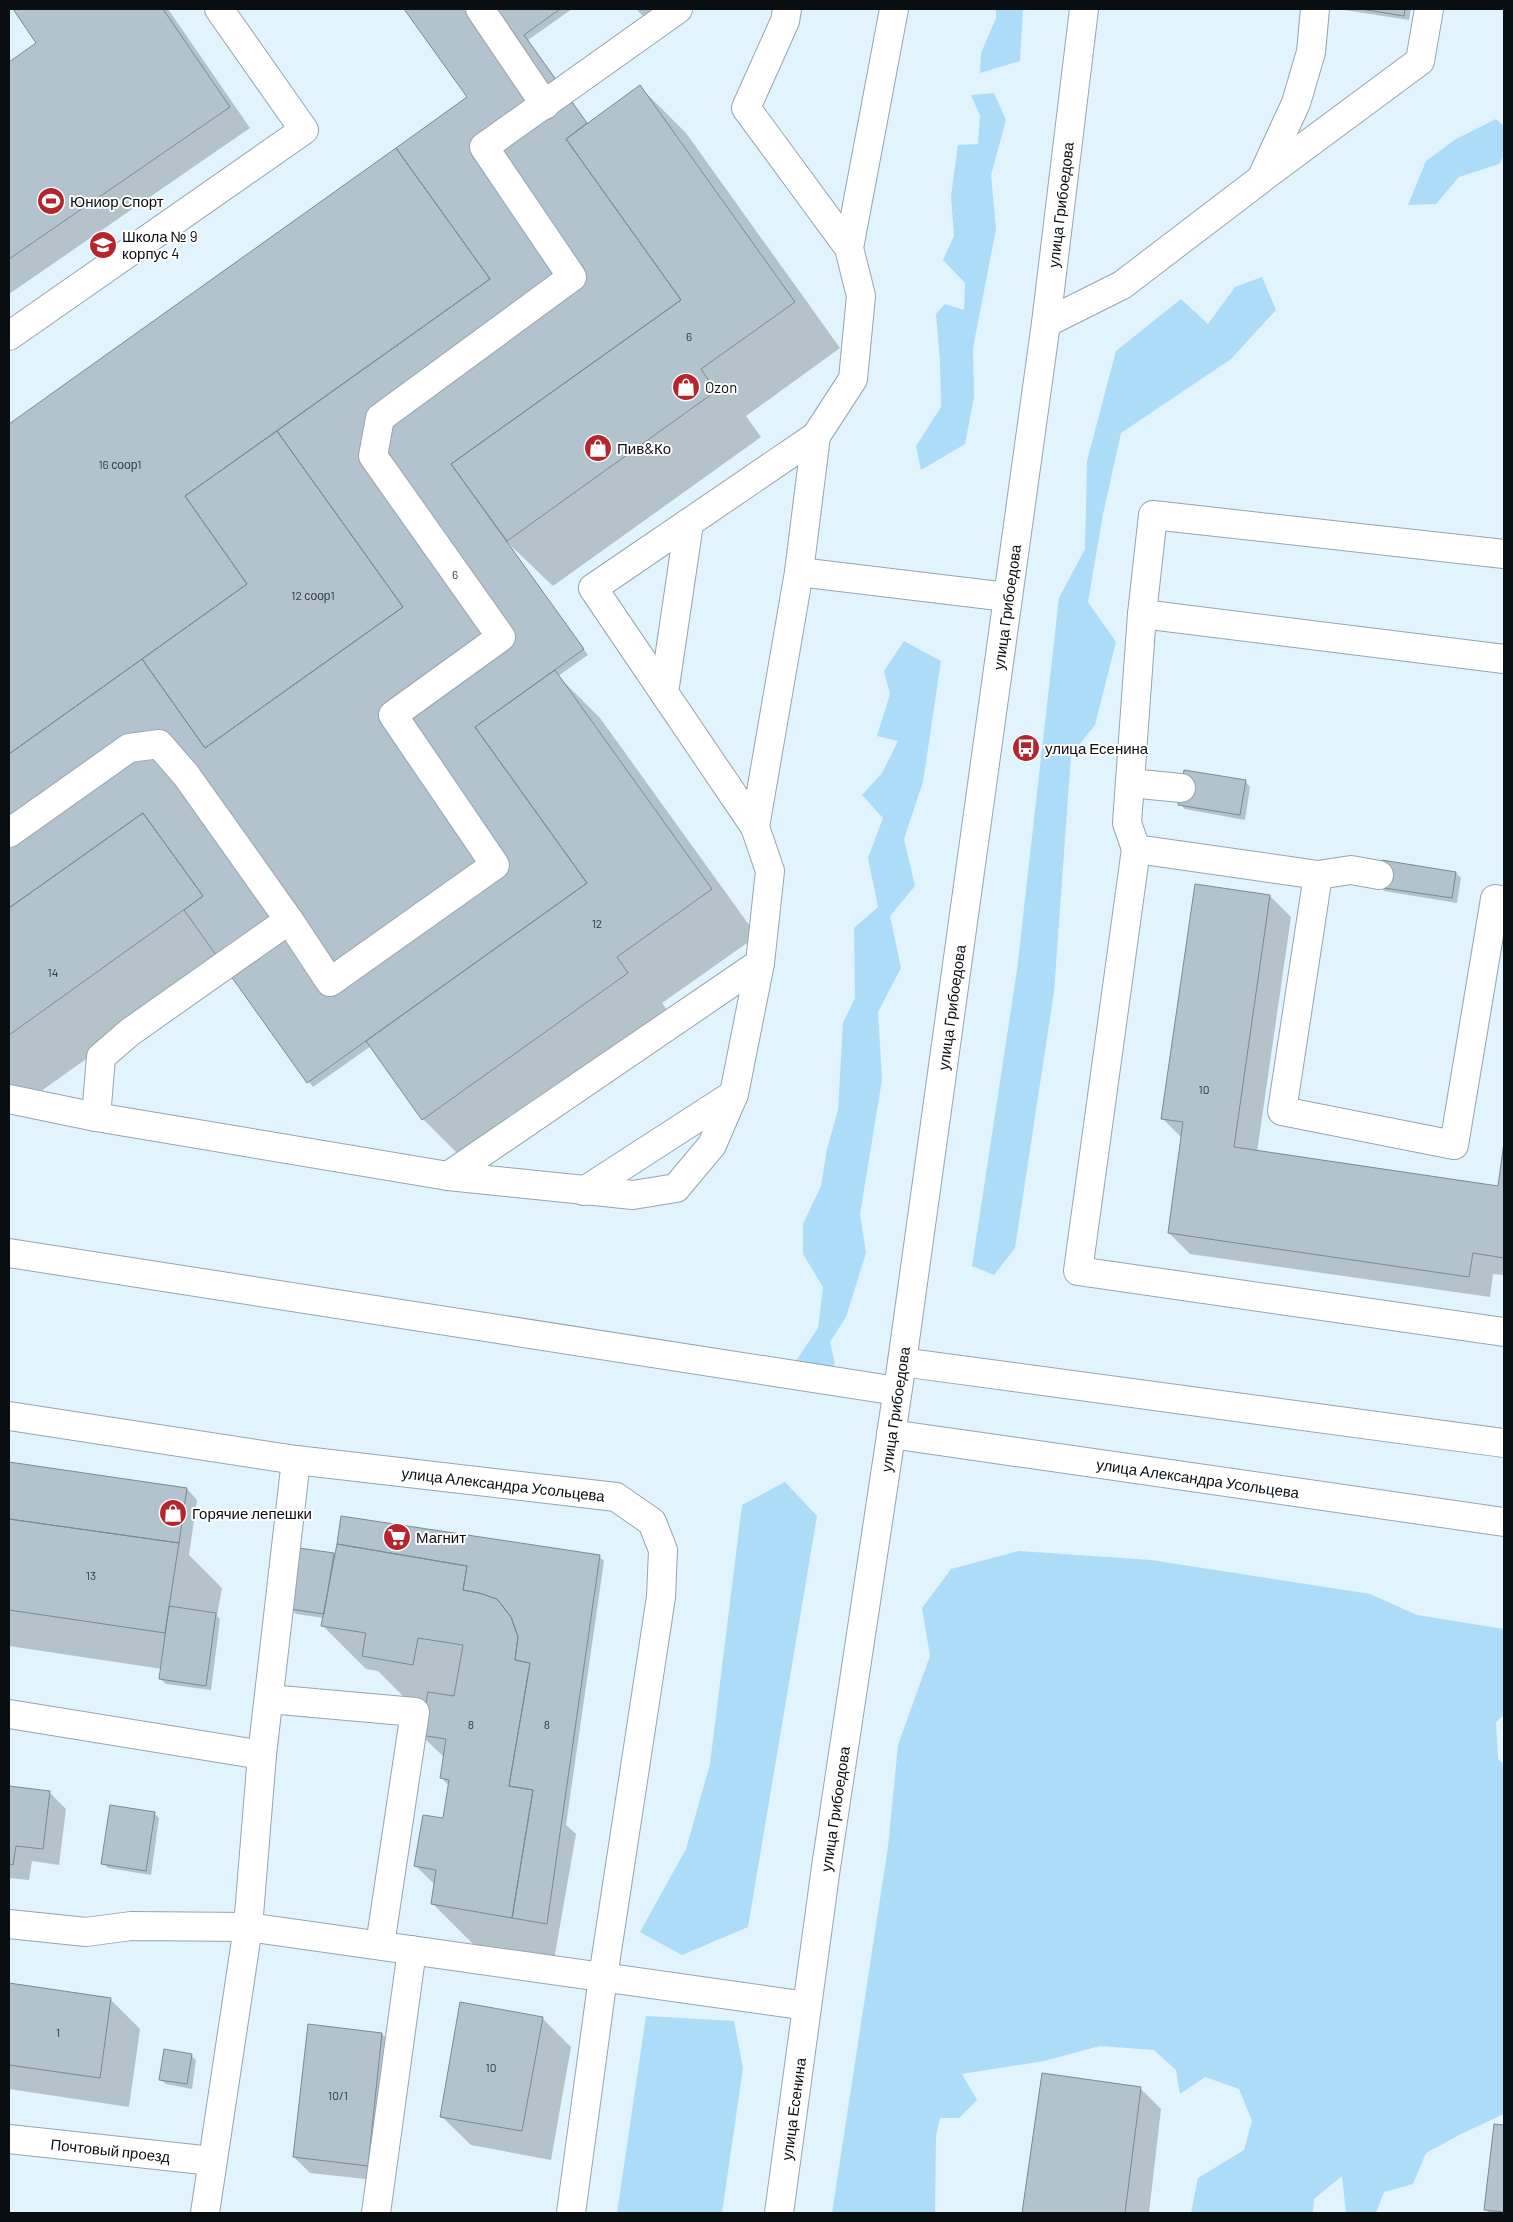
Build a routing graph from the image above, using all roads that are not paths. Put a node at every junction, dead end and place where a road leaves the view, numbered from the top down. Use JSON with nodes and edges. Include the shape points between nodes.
{"nodes":[{"id":1,"x":219,"y":9,"type":"edge"},
{"id":2,"x":480,"y":9,"type":"edge"},
{"id":3,"x":678,"y":9,"type":"edge"},
{"id":4,"x":787,"y":9,"type":"edge"},
{"id":5,"x":894,"y":9,"type":"edge"},
{"id":6,"x":1084,"y":9,"type":"edge"},
{"id":7,"x":1315,"y":9,"type":"edge"},
{"id":8,"x":1429,"y":9,"type":"edge"},
{"id":9,"x":545,"y":105,"type":"junction"},
{"id":10,"x":1261,"y":179,"type":"junction"},
{"id":11,"x":849,"y":248,"type":"junction"},
{"id":12,"x":1046,"y":323,"type":"junction"},
{"id":13,"x":9,"y":336,"type":"edge"},
{"id":14,"x":816,"y":436,"type":"junction"},
{"id":15,"x":689,"y":522,"type":"junction"},
{"id":16,"x":1504,"y":554,"type":"edge"},
{"id":17,"x":799,"y":572,"type":"junction"},
{"id":18,"x":1007,"y":597,"type":"junction"},
{"id":19,"x":1142,"y":614,"type":"junction"},
{"id":20,"x":1504,"y":659,"type":"edge"},
{"id":21,"x":664,"y":693,"type":"junction"},
{"id":22,"x":1130,"y":783,"type":"junction"},
{"id":23,"x":1181,"y":788,"type":"dead end"},
{"id":24,"x":755,"y":827,"type":"junction"},
{"id":25,"x":9,"y":833,"type":"edge"},
{"id":26,"x":1136,"y":849,"type":"junction"},
{"id":27,"x":1318,"y":875,"type":"junction"},
{"id":28,"x":1379,"y":875,"type":"dead end"},
{"id":29,"x":1504,"y":901,"type":"edge"},
{"id":30,"x":289,"y":920,"type":"junction"},
{"id":31,"x":760,"y":963,"type":"junction"},
{"id":32,"x":734,"y":1094,"type":"junction"},
{"id":33,"x":9,"y":1099,"type":"edge"},
{"id":34,"x":96,"y":1117,"type":"junction"},
{"id":35,"x":448,"y":1176,"type":"junction"},
{"id":36,"x":584,"y":1191,"type":"junction"},
{"id":37,"x":9,"y":1253,"type":"edge"},
{"id":38,"x":1504,"y":1332,"type":"edge"},
{"id":39,"x":902,"y":1362,"type":"junction"},
{"id":40,"x":897,"y":1391,"type":"junction"},
{"id":41,"x":9,"y":1416,"type":"edge"},
{"id":42,"x":891,"y":1434,"type":"junction"},
{"id":43,"x":1504,"y":1443,"type":"edge"},
{"id":44,"x":296,"y":1460,"type":"junction"},
{"id":45,"x":1504,"y":1522,"type":"edge"},
{"id":46,"x":269,"y":1699,"type":"junction"},
{"id":47,"x":9,"y":1714,"type":"edge"},
{"id":48,"x":262,"y":1755,"type":"junction"},
{"id":49,"x":9,"y":1924,"type":"edge"},
{"id":50,"x":248,"y":1927,"type":"junction"},
{"id":51,"x":380,"y":1946,"type":"junction"},
{"id":52,"x":412,"y":1950,"type":"junction"},
{"id":53,"x":603,"y":1977,"type":"junction"},
{"id":54,"x":807,"y":2006,"type":"junction"},
{"id":55,"x":9,"y":2139,"type":"edge"},
{"id":56,"x":212,"y":2161,"type":"junction"},
{"id":57,"x":205,"y":2213,"type":"edge"},
{"id":58,"x":376,"y":2213,"type":"edge"},
{"id":59,"x":571,"y":2213,"type":"edge"},
{"id":60,"x":780,"y":2213,"type":"edge"}],
"edges":[{"from":1,"to":13,"type":"street","via":[[304,130]]},
{"from":2,"to":9,"type":"street"},
{"from":3,"to":9,"type":"street"},
{"from":4,"to":11,"type":"street","via":[[746,108]]},
{"from":5,"to":11,"type":"street"},
{"from":6,"to":12,"type":"street","name":"улица Грибоедова"},
{"from":7,"to":10,"type":"street","via":[[1312,52],[1296,103]]},
{"from":8,"to":10,"type":"street","via":[[1420,61]]},
{"from":9,"to":30,"type":"street","via":[[484,147],[572,277],[380,418],[373,456],[501,637],[393,715],[495,865],[330,982]]},
{"from":10,"to":12,"type":"street","via":[[1122,285]]},
{"from":11,"to":14,"type":"street","via":[[860,296],[853,379]]},
{"from":12,"to":18,"type":"street","name":"улица Грибоедова"},
{"from":14,"to":15,"type":"street"},
{"from":14,"to":17,"type":"street"},
{"from":15,"to":21,"type":"street"},
{"from":15,"to":21,"type":"street","via":[[593,588]]},
{"from":16,"to":19,"type":"street","via":[[1153,515]]},
{"from":17,"to":18,"type":"street"},
{"from":17,"to":24,"type":"street"},
{"from":18,"to":39,"type":"street","name":"улица Грибоедова"},
{"from":19,"to":20,"type":"street"},
{"from":19,"to":22,"type":"street"},
{"from":21,"to":24,"type":"street"},
{"from":22,"to":23,"type":"street"},
{"from":22,"to":26,"type":"street","via":[[1127,823]]},
{"from":24,"to":31,"type":"street","via":[[770,871]]},
{"from":25,"to":30,"type":"street","via":[[129,748],[159,744],[186,775]]},
{"from":26,"to":27,"type":"street"},
{"from":26,"to":38,"type":"street","via":[[1078,1271]]},
{"from":27,"to":28,"type":"street","via":[[1351,870]]},
{"from":27,"to":29,"type":"street","via":[[1282,1111],[1454,1144],[1495,899]]},
{"from":30,"to":34,"type":"street","via":[[130,1032],[101,1057]]},
{"from":31,"to":32,"type":"street"},
{"from":31,"to":35,"type":"street"},
{"from":32,"to":36,"type":"street"},
{"from":32,"to":36,"type":"street","via":[[712,1145],[676,1188],[633,1195]]},
{"from":33,"to":34,"type":"street"},
{"from":34,"to":35,"type":"street"},
{"from":35,"to":36,"type":"street"},
{"from":37,"to":40,"type":"street"},
{"from":39,"to":40,"type":"street","name":"улица Грибоедова"},
{"from":39,"to":43,"type":"street"},
{"from":40,"to":42,"type":"street","name":"улица Грибоедова"},
{"from":41,"to":44,"type":"street","name":"улица Александра Усольцева"},
{"from":42,"to":45,"type":"street","name":"улица Александра Усольцева"},
{"from":42,"to":54,"type":"street","name":"улица Грибоедова"},
{"from":44,"to":46,"type":"street"},
{"from":44,"to":53,"type":"street","name":"улица Александра Усольцева","via":[[616,1497],[652,1522],[663,1550],[661,1596]]},
{"from":46,"to":48,"type":"street"},
{"from":46,"to":51,"type":"street","via":[[415,1712]]},
{"from":47,"to":48,"type":"street"},
{"from":48,"to":50,"type":"street"},
{"from":49,"to":50,"type":"street","via":[[86,1932],[131,1926]]},
{"from":50,"to":51,"type":"street"},
{"from":50,"to":56,"type":"street"},
{"from":51,"to":52,"type":"street"},
{"from":52,"to":53,"type":"street"},
{"from":52,"to":58,"type":"street"},
{"from":53,"to":54,"type":"street"},
{"from":53,"to":59,"type":"street","name":"улица Александра Усольцева"},
{"from":54,"to":60,"type":"street","name":"улица Есенина"},
{"from":55,"to":56,"type":"street","name":"Почтовый проезд"},
{"from":56,"to":57,"type":"street"}]}
